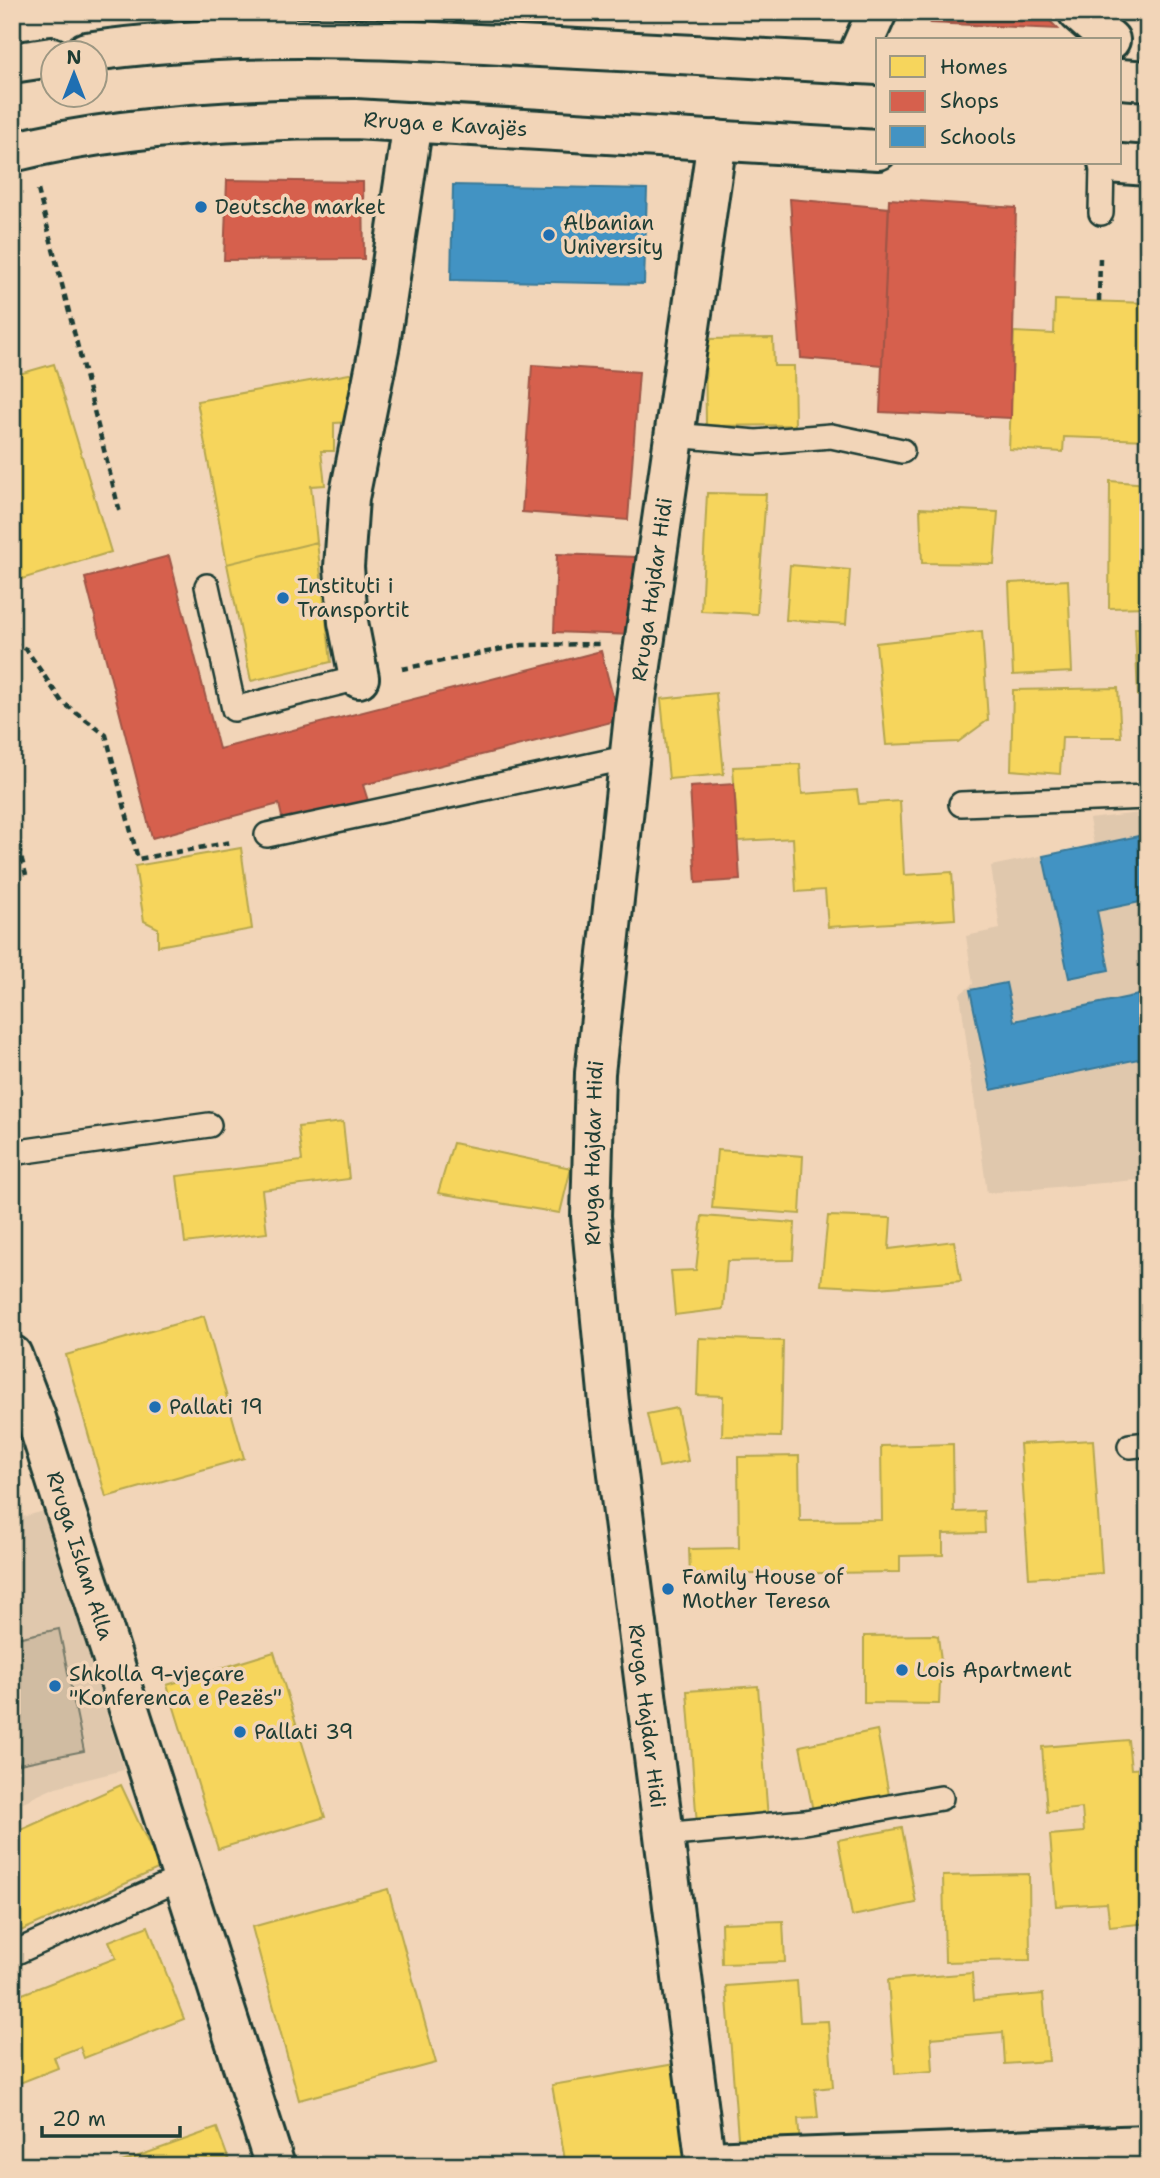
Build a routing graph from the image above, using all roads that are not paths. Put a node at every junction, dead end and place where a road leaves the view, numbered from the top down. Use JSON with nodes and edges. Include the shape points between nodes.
{"nodes":[{"id":1,"x":877,"y":12,"type":"edge"},
{"id":2,"x":1078,"y":12,"type":"edge"},
{"id":3,"x":1108,"y":38,"type":"edge"},
{"id":4,"x":108,"y":49,"type":"edge"},
{"id":5,"x":1122,"y":50,"type":"edge"},
{"id":6,"x":38,"y":59,"type":"edge"},
{"id":7,"x":12,"y":63,"type":"edge"},
{"id":8,"x":866,"y":64,"type":"edge"},
{"id":9,"x":1148,"y":72,"type":"edge"},
{"id":10,"x":1122,"y":79,"type":"edge"},
{"id":11,"x":1148,"y":81,"type":"edge"},
{"id":12,"x":414,"y":122,"type":"junction"},
{"id":13,"x":717,"y":140,"type":"junction"},
{"id":14,"x":876,"y":149,"type":"edge"},
{"id":15,"x":20,"y":150,"type":"edge"},
{"id":16,"x":1102,"y":164,"type":"edge"},
{"id":17,"x":1121,"y":164,"type":"edge"},
{"id":18,"x":1148,"y":166,"type":"edge"},
{"id":19,"x":1101,"y":213,"type":"dead end"},
{"id":20,"x":673,"y":435,"type":"junction"},
{"id":21,"x":902,"y":451,"type":"dead end"},
{"id":22,"x":207,"y":586,"type":"dead end"},
{"id":23,"x":359,"y":678,"type":"joint"},
{"id":24,"x":630,"y":757,"type":"junction"},
{"id":25,"x":1148,"y":797,"type":"edge"},
{"id":26,"x":961,"y":804,"type":"dead end"},
{"id":27,"x":267,"y":835,"type":"road end"},
{"id":28,"x":209,"y":1125,"type":"dead end"},
{"id":29,"x":12,"y":1153,"type":"edge"},
{"id":30,"x":12,"y":1355,"type":"edge"},
{"id":31,"x":940,"y":1798,"type":"dead end"},
{"id":32,"x":662,"y":1835,"type":"junction"},
{"id":33,"x":184,"y":1877,"type":"junction"},
{"id":34,"x":12,"y":1954,"type":"edge"},
{"id":35,"x":1148,"y":2145,"type":"edge"},
{"id":36,"x":706,"y":2163,"type":"edge"},
{"id":37,"x":275,"y":2166,"type":"edge"}],
"edges":[{"from":1,"to":8,"type":"street"},
{"from":2,"to":3,"type":"street"},
{"from":4,"to":8,"type":"street","via":[[237,37],[353,37]]},
{"from":5,"to":9,"type":"street"},
{"from":6,"to":7,"type":"street"},
{"from":10,"to":11,"type":"street"},
{"from":12,"to":13,"type":"street","name":"Rruga e Kavajës"},
{"from":12,"to":15,"type":"street","name":"Rruga e Kavajës","via":[[267,119],[171,127]]},
{"from":12,"to":23,"type":"street","via":[[380,344],[349,498],[344,567]]},
{"from":13,"to":14,"type":"street","name":"Rruga e Kavajës"},
{"from":13,"to":20,"type":"street","name":"Rruga Hajdar Hidi"},
{"from":16,"to":19,"type":"lane"},
{"from":17,"to":18,"type":"street"},
{"from":20,"to":21,"type":"lane","via":[[755,442],[831,436]]},
{"from":20,"to":24,"type":"street","name":"Rruga Hajdar Hidi"},
{"from":22,"to":23,"type":"lane","via":[[234,709]]},
{"from":24,"to":27,"type":"lane"},
{"from":24,"to":32,"type":"street","name":"Rruga Hajdar Hidi","via":[[595,1073],[591,1216]]},
{"from":25,"to":26,"type":"lane"},
{"from":28,"to":29,"type":"lane"},
{"from":30,"to":33,"type":"street","name":"Rruga Islam Alla"},
{"from":31,"to":32,"type":"lane","via":[[805,1822]]},
{"from":32,"to":36,"type":"street","name":"Rruga Hajdar Hidi"},
{"from":33,"to":34,"type":"lane"},
{"from":33,"to":37,"type":"street","name":"Rruga Islam Alla"},
{"from":35,"to":36,"type":"street"}]}
